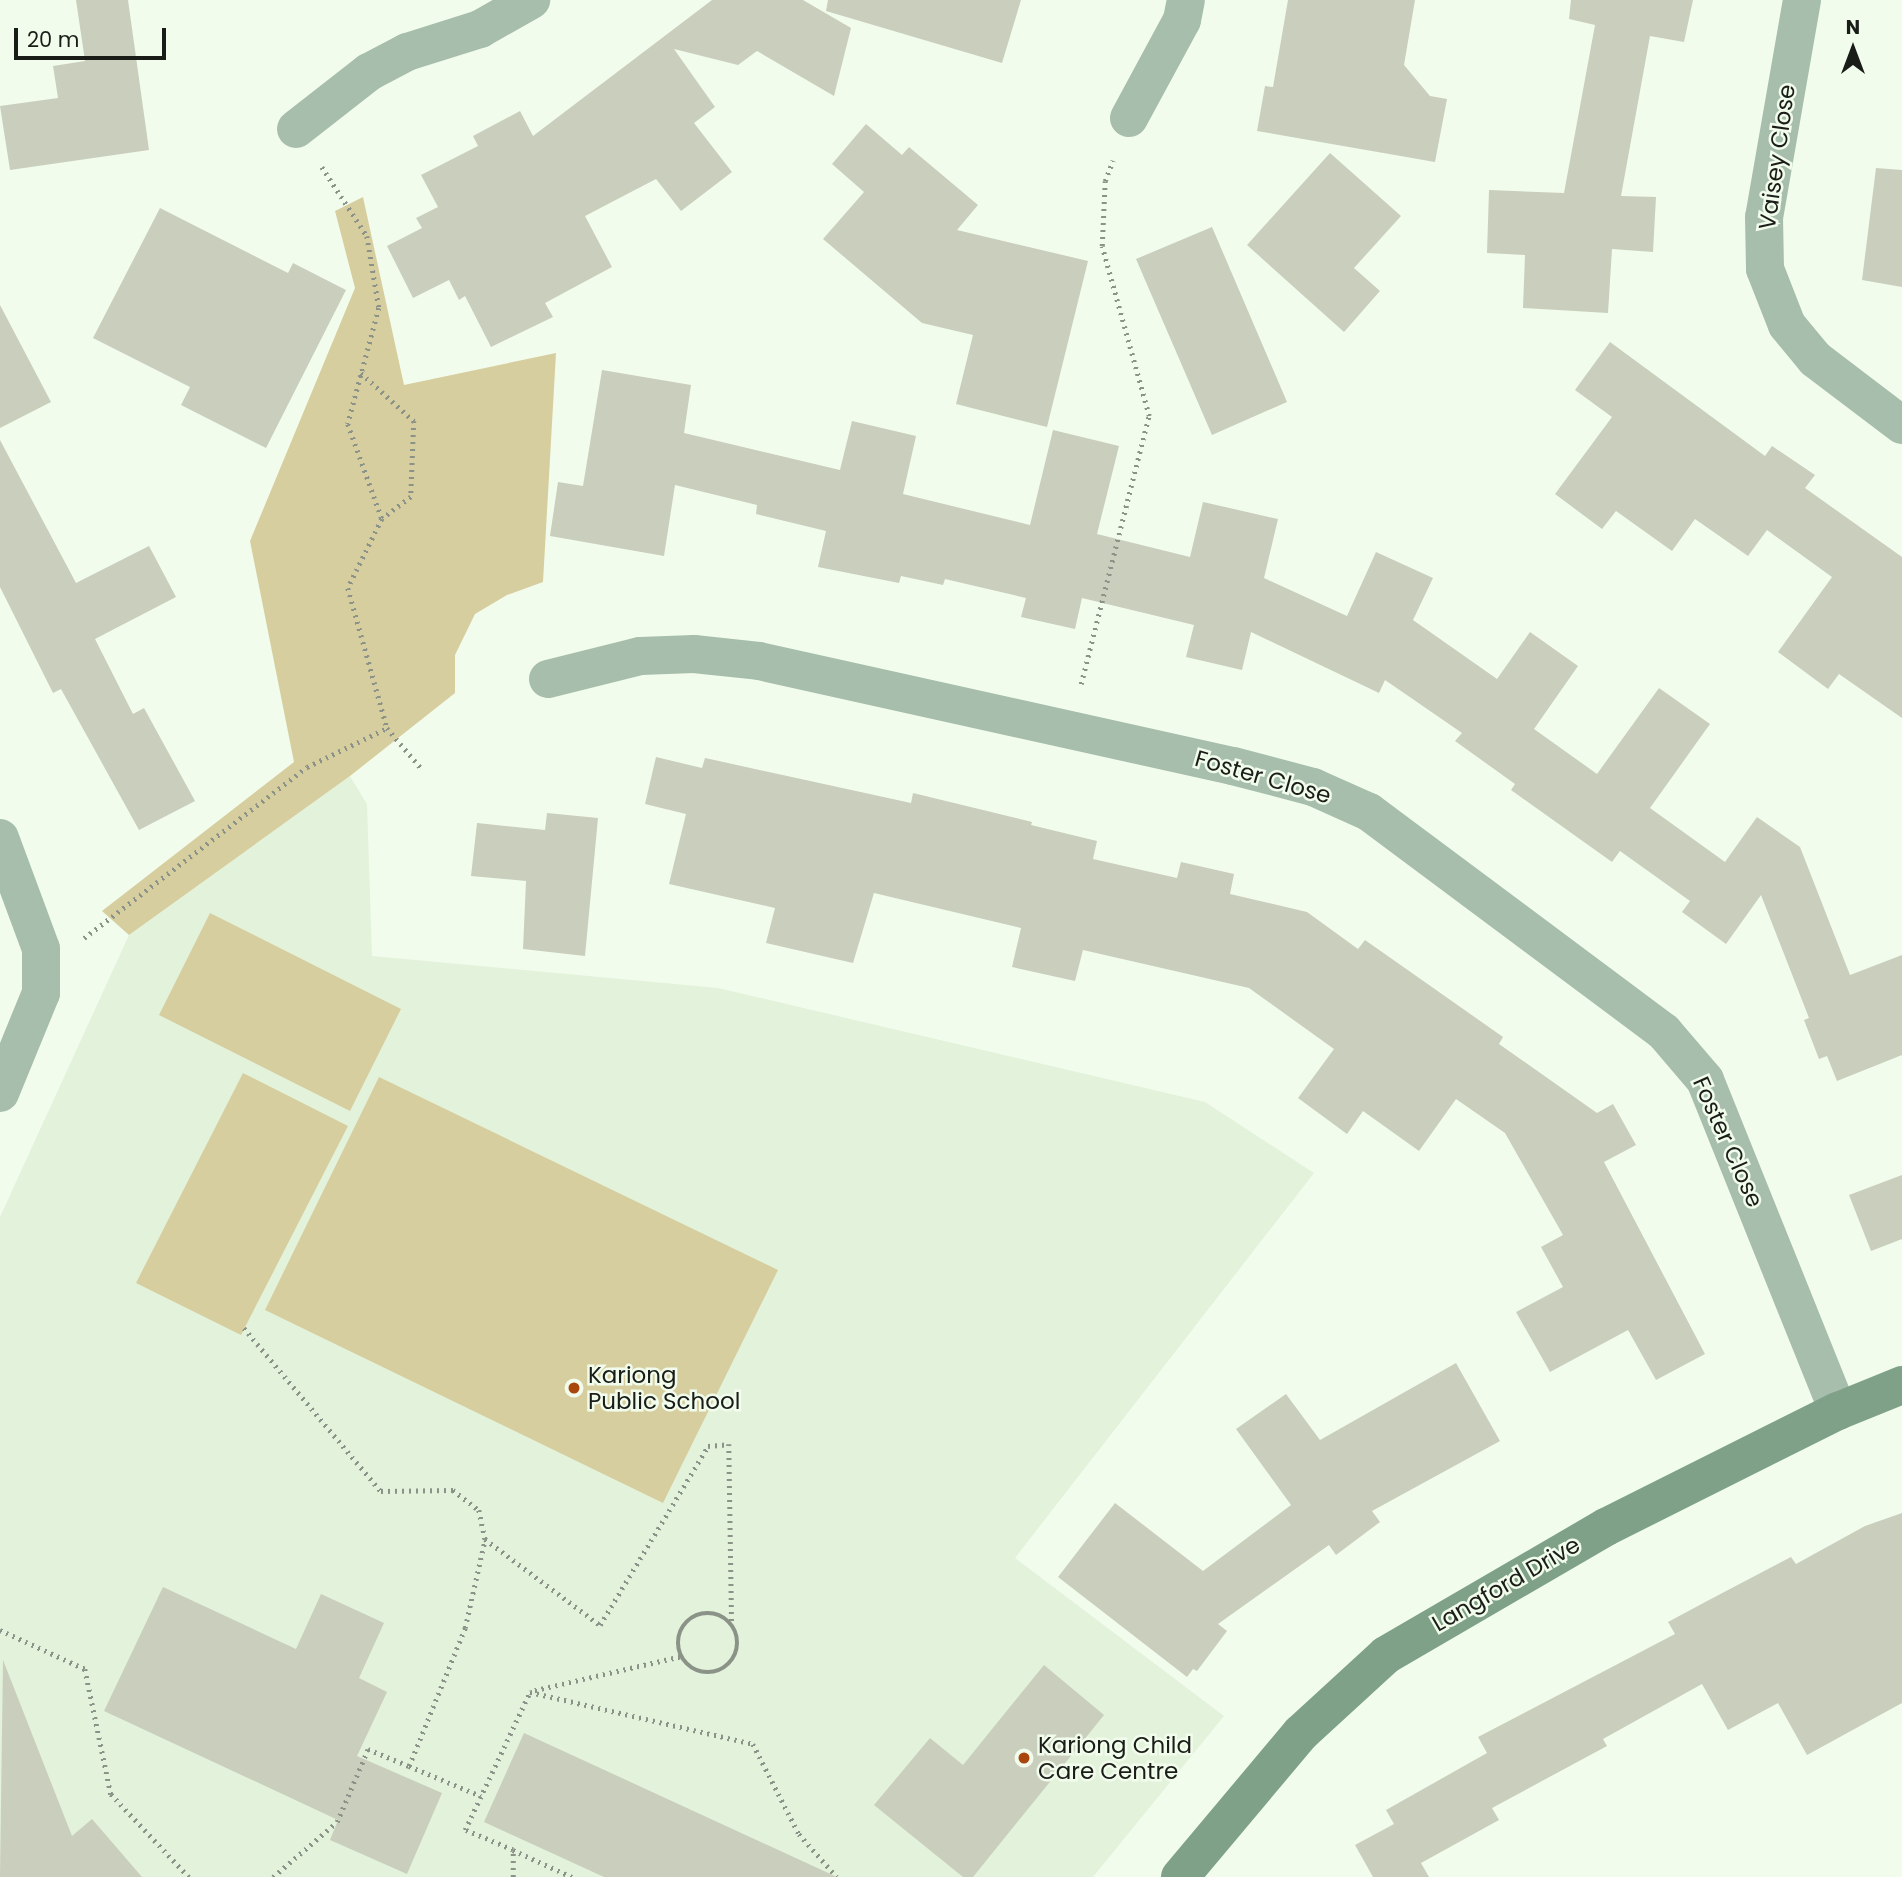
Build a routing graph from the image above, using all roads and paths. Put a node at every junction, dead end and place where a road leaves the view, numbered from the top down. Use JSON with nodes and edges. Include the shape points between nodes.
{"nodes":[{"id":1,"x":531,"y":0,"type":"edge"},
{"id":2,"x":1186,"y":0,"type":"edge"},
{"id":3,"x":1802,"y":0,"type":"edge"},
{"id":4,"x":1129,"y":118,"type":"joint"},
{"id":5,"x":296,"y":129,"type":"joint"},
{"id":6,"x":360,"y":373,"type":"junction"},
{"id":7,"x":1902,"y":425,"type":"edge"},
{"id":8,"x":382,"y":519,"type":"junction"},
{"id":9,"x":548,"y":679,"type":"dead end"},
{"id":10,"x":387,"y":728,"type":"junction"},
{"id":11,"x":1070,"y":729,"type":"junction"},
{"id":12,"x":421,"y":768,"type":"dead end"},
{"id":13,"x":0,"y":838,"type":"edge"},
{"id":14,"x":41,"y":949,"type":"junction"},
{"id":15,"x":0,"y":1093,"type":"edge"},
{"id":16,"x":244,"y":1328,"type":"dead end"},
{"id":17,"x":1902,"y":1385,"type":"edge"},
{"id":18,"x":1838,"y":1410,"type":"junction"},
{"id":19,"x":485,"y":1539,"type":"junction"},
{"id":20,"x":732,"y":1625,"type":"junction"},
{"id":21,"x":0,"y":1630,"type":"edge"},
{"id":22,"x":681,"y":1657,"type":"junction"},
{"id":23,"x":530,"y":1692,"type":"junction"},
{"id":24,"x":409,"y":1766,"type":"junction"},
{"id":25,"x":481,"y":1796,"type":"junction"},
{"id":26,"x":513,"y":1850,"type":"junction"},
{"id":27,"x":189,"y":1877,"type":"edge"},
{"id":28,"x":272,"y":1877,"type":"edge"},
{"id":29,"x":513,"y":1877,"type":"edge"},
{"id":30,"x":572,"y":1877,"type":"edge"},
{"id":31,"x":837,"y":1877,"type":"edge"},
{"id":32,"x":1181,"y":1877,"type":"edge"}],
"edges":[{"from":1,"to":5,"type":"street","via":[[480,29],[407,52],[369,72]]},
{"from":2,"to":4,"type":"street","via":[[1182,20]]},
{"from":3,"to":7,"type":"street","name":"Vaisey Close","via":[[1763,217],[1765,270],[1787,324],[1815,359]]},
{"from":4,"to":11,"type":"path","via":[[1105,181],[1102,246],[1149,416]]},
{"from":5,"to":6,"type":"path","via":[[367,236],[379,308]]},
{"from":6,"to":8,"type":"path","via":[[348,424]]},
{"from":6,"to":8,"type":"path","via":[[414,421],[411,497]]},
{"from":8,"to":10,"type":"path","via":[[348,588]]},
{"from":9,"to":11,"type":"street","name":"Foster Close","via":[[640,656],[694,654],[759,661]]},
{"from":10,"to":12,"type":"path"},
{"from":10,"to":14,"type":"path","via":[[307,767],[79,942]]},
{"from":11,"to":18,"type":"street","name":"Foster Close","via":[[1312,787],[1369,812],[1664,1032],[1705,1080]]},
{"from":13,"to":14,"type":"street"},
{"from":14,"to":15,"type":"street","via":[[41,993]]},
{"from":16,"to":19,"type":"path","via":[[381,1491],[453,1490],[479,1510]]},
{"from":17,"to":18,"type":"street","name":"Langford Drive"},
{"from":18,"to":32,"type":"street","name":"Langford Drive","via":[[1606,1527],[1386,1655],[1300,1733]]},
{"from":19,"to":20,"type":"path","via":[[600,1625],[708,1446],[729,1444]]},
{"from":19,"to":24,"type":"path","via":[[465,1628]]},
{"from":20,"to":22,"type":"path","via":[[716,1614],[688,1621],[678,1637]]},
{"from":20,"to":22,"type":"path","via":[[739,1644],[724,1670],[704,1674]]},
{"from":21,"to":27,"type":"path","via":[[85,1669],[111,1794]]},
{"from":22,"to":23,"type":"path"},
{"from":23,"to":25,"type":"path"},
{"from":23,"to":31,"type":"path","via":[[753,1744],[799,1834]]},
{"from":24,"to":25,"type":"path"},
{"from":24,"to":28,"type":"path","via":[[368,1749],[337,1822]]},
{"from":25,"to":26,"type":"path","via":[[465,1830]]},
{"from":26,"to":29,"type":"path"},
{"from":26,"to":30,"type":"path"}]}
